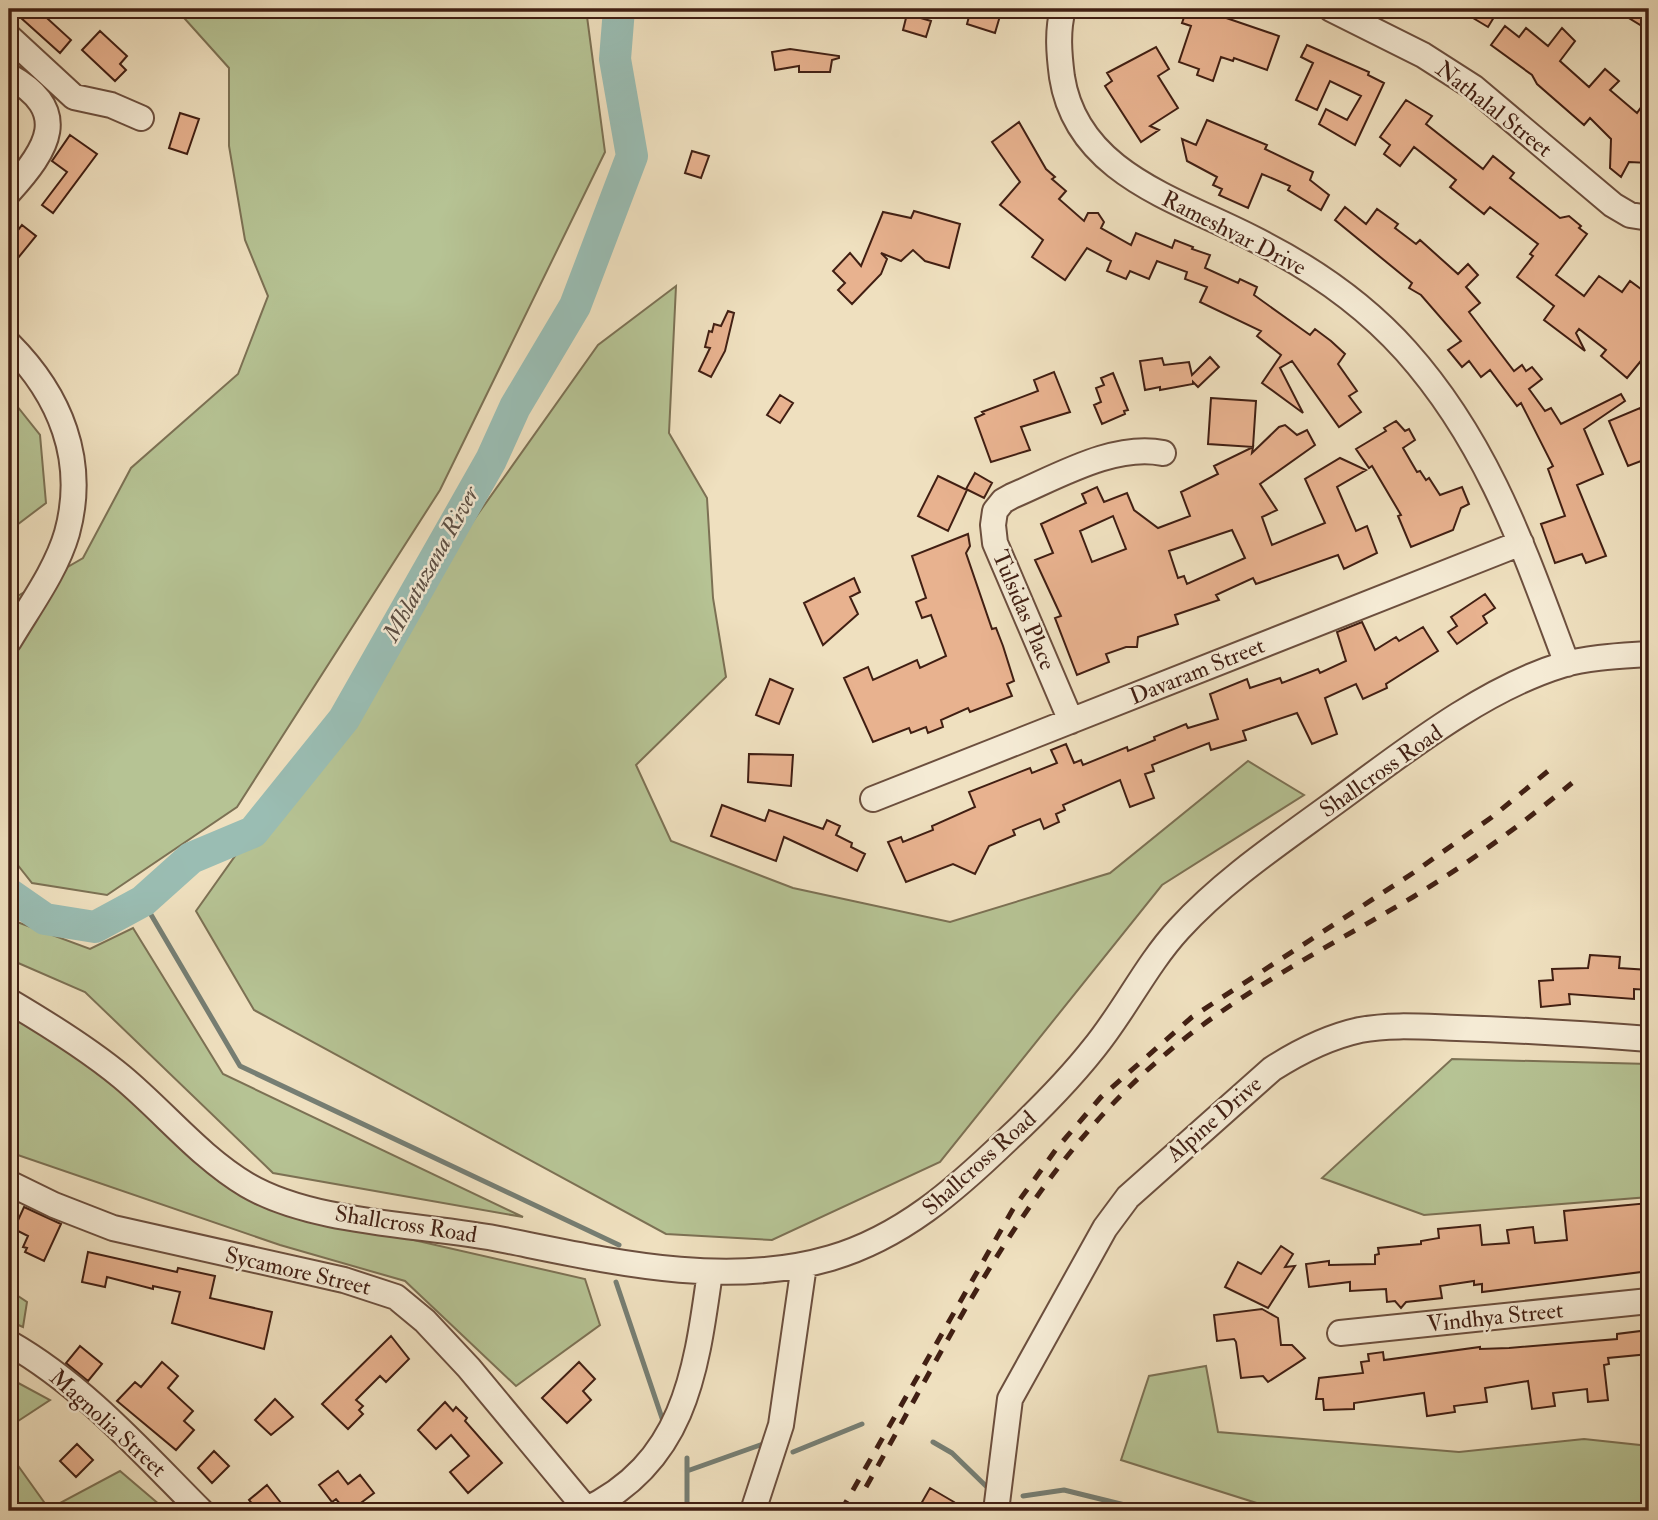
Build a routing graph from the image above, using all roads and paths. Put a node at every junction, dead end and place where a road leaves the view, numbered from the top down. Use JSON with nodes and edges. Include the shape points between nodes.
{"nodes":[{"id":1,"x":1063,"y":9,"type":"edge"},
{"id":2,"x":1331,"y":9,"type":"edge"},
{"id":3,"x":9,"y":37,"type":"edge"},
{"id":4,"x":9,"y":76,"type":"edge"},
{"id":5,"x":141,"y":118,"type":"dead end"},
{"id":6,"x":9,"y":192,"type":"edge"},
{"id":7,"x":1649,"y":218,"type":"edge"},
{"id":8,"x":9,"y":344,"type":"edge"},
{"id":9,"x":1163,"y":453,"type":"dead end"},
{"id":10,"x":1521,"y":542,"type":"junction"},
{"id":11,"x":11,"y":637,"type":"edge"},
{"id":12,"x":1649,"y":654,"type":"edge"},
{"id":13,"x":1567,"y":664,"type":"junction"},
{"id":14,"x":1071,"y":721,"type":"junction"},
{"id":15,"x":873,"y":799,"type":"dead end"},
{"id":16,"x":9,"y":1001,"type":"edge"},
{"id":17,"x":1649,"y":1039,"type":"edge"},
{"id":18,"x":9,"y":1183,"type":"edge"},
{"id":19,"x":804,"y":1265,"type":"junction"},
{"id":20,"x":710,"y":1272,"type":"junction"},
{"id":21,"x":1649,"y":1301,"type":"edge"},
{"id":22,"x":1340,"y":1333,"type":"dead end"},
{"id":23,"x":9,"y":1343,"type":"edge"},
{"id":24,"x":585,"y":1510,"type":"edge"},
{"id":25,"x":201,"y":1511,"type":"edge"},
{"id":26,"x":753,"y":1511,"type":"edge"},
{"id":27,"x":996,"y":1511,"type":"edge"}],
"edges":[{"from":1,"to":10,"type":"street","name":"Rameshvar Drive","via":[[1059,56],[1064,90],[1090,143],[1131,179],[1302,265],[1360,307],[1405,349],[1458,416],[1500,492]]},
{"from":2,"to":7,"type":"street","name":"Nathalal Street","via":[[1423,55],[1473,87],[1613,205],[1630,215]]},
{"from":3,"to":5,"type":"street","via":[[74,97]]},
{"from":4,"to":6,"type":"street","via":[[34,93],[50,126],[37,158]]},
{"from":8,"to":11,"type":"street","via":[[33,368],[58,407],[73,461],[66,534]]},
{"from":9,"to":14,"type":"street","name":"Tulsidas Place","via":[[1145,449],[1098,461],[1012,496],[995,511],[1000,562]]},
{"from":10,"to":13,"type":"street","name":"Rameshvar Drive"},
{"from":10,"to":14,"type":"street","name":"Davaram Street"},
{"from":12,"to":13,"type":"street","name":"Shallcross Road"},
{"from":13,"to":19,"type":"street","name":"Shallcross Road","via":[[1475,706],[1216,892],[1153,962],[1093,1051],[1045,1104],[951,1192],[881,1239]]},
{"from":14,"to":15,"type":"street","name":"Davaram Street"},
{"from":16,"to":20,"type":"street","name":"Shallcross Road","via":[[120,1075],[248,1186],[283,1201],[330,1214],[500,1239],[576,1256]]},
{"from":17,"to":27,"type":"street","name":"Alpine Drive","via":[[1484,1028],[1363,1030],[1330,1038],[1272,1069],[1128,1198],[1105,1228],[1010,1399]]},
{"from":18,"to":24,"type":"street","name":"Sycamore Street","via":[[113,1228],[344,1280],[396,1297],[469,1368]]},
{"from":19,"to":20,"type":"street","name":"Shallcross Road"},
{"from":19,"to":26,"type":"street","via":[[781,1425]]},
{"from":20,"to":24,"type":"street","via":[[694,1371],[671,1435],[645,1465]]},
{"from":21,"to":22,"type":"street","name":"Vindhya Street"},
{"from":23,"to":25,"type":"street","name":"Magnolia Street","via":[[74,1389]]}]}
